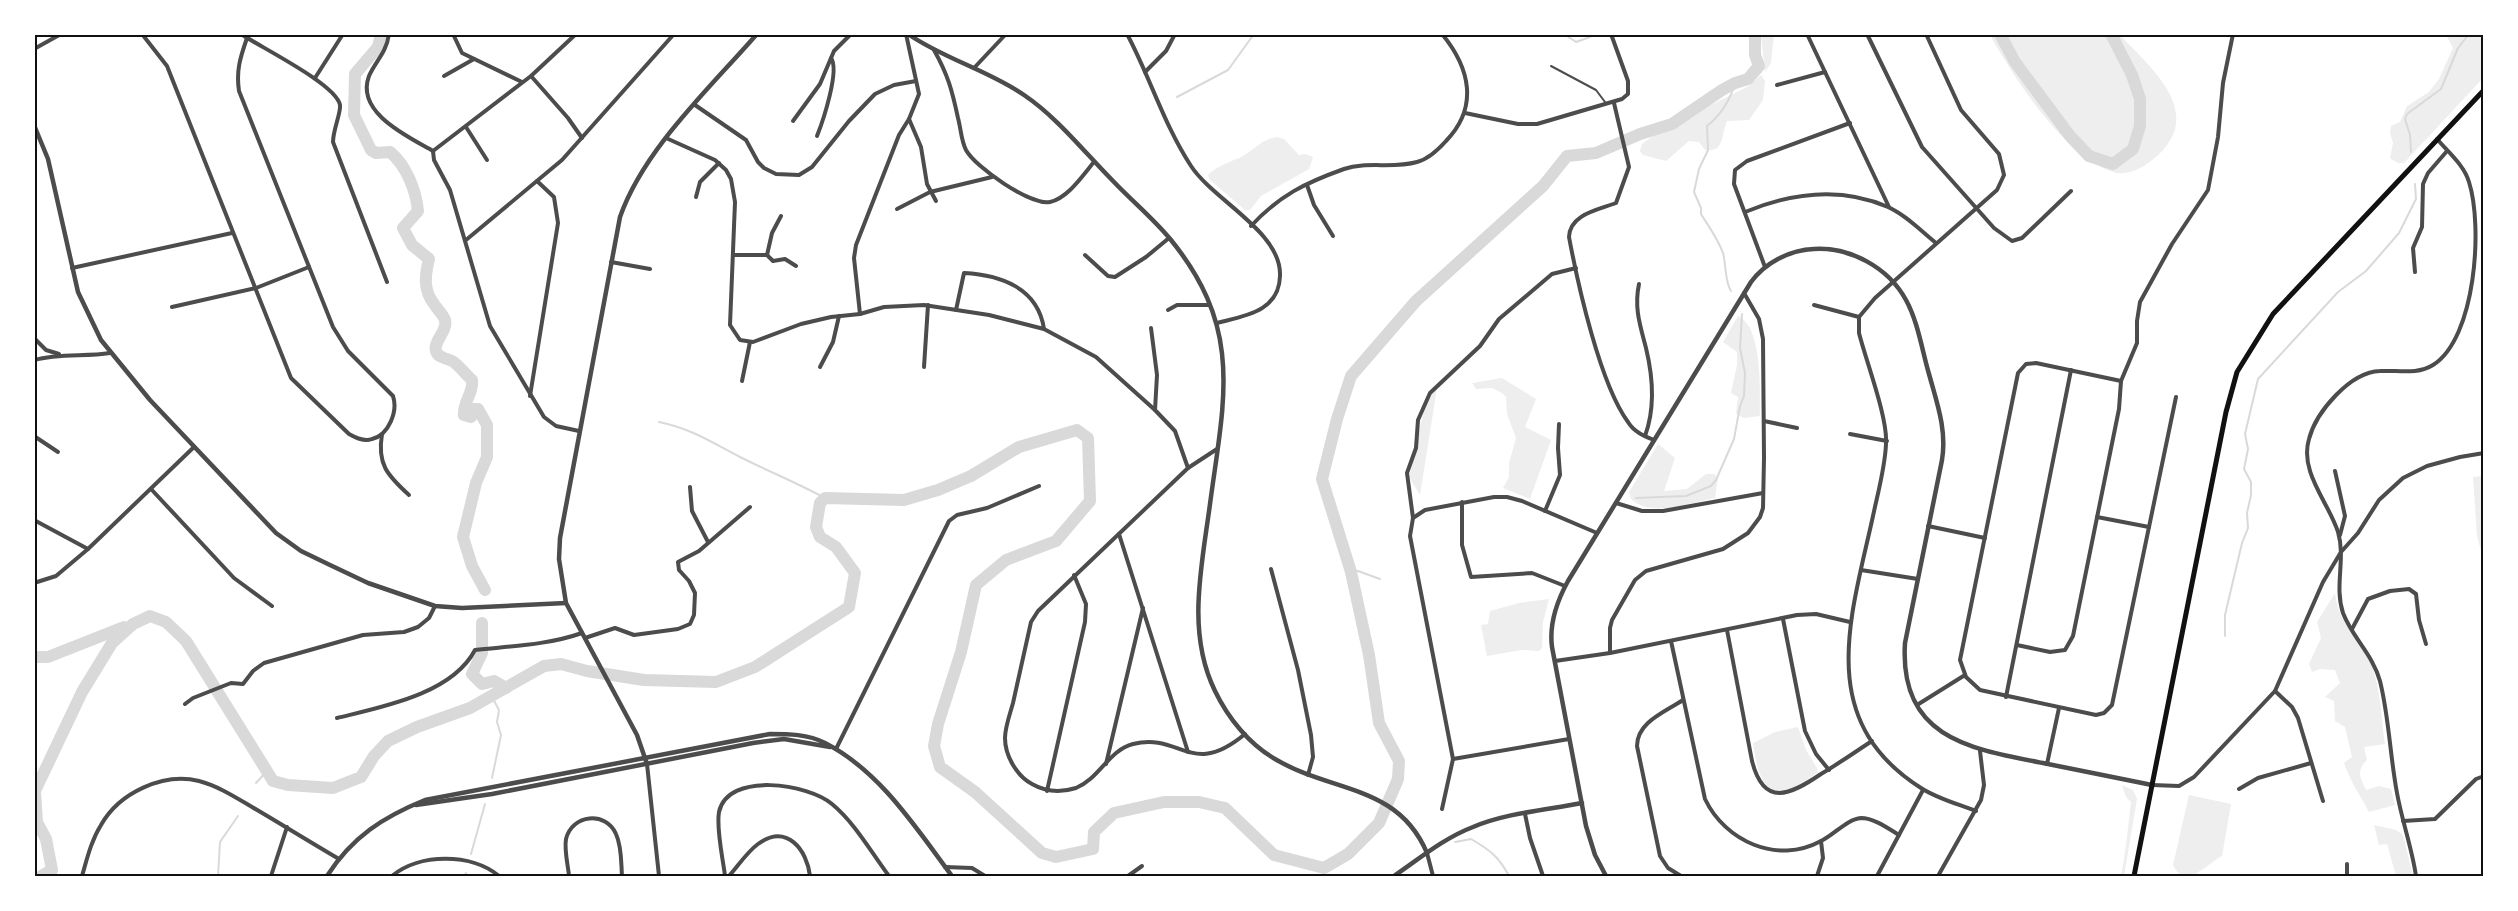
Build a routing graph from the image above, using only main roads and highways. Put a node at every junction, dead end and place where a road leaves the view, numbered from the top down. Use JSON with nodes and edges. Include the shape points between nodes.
{"nodes":[{"id":1,"x":2484,"y":90,"type":"edge"},
{"id":2,"x":2134,"y":876,"type":"edge"}],
"edges":[{"from":1,"to":2,"type":"main road","via":[[2273,314],[2237,372]]}]}
